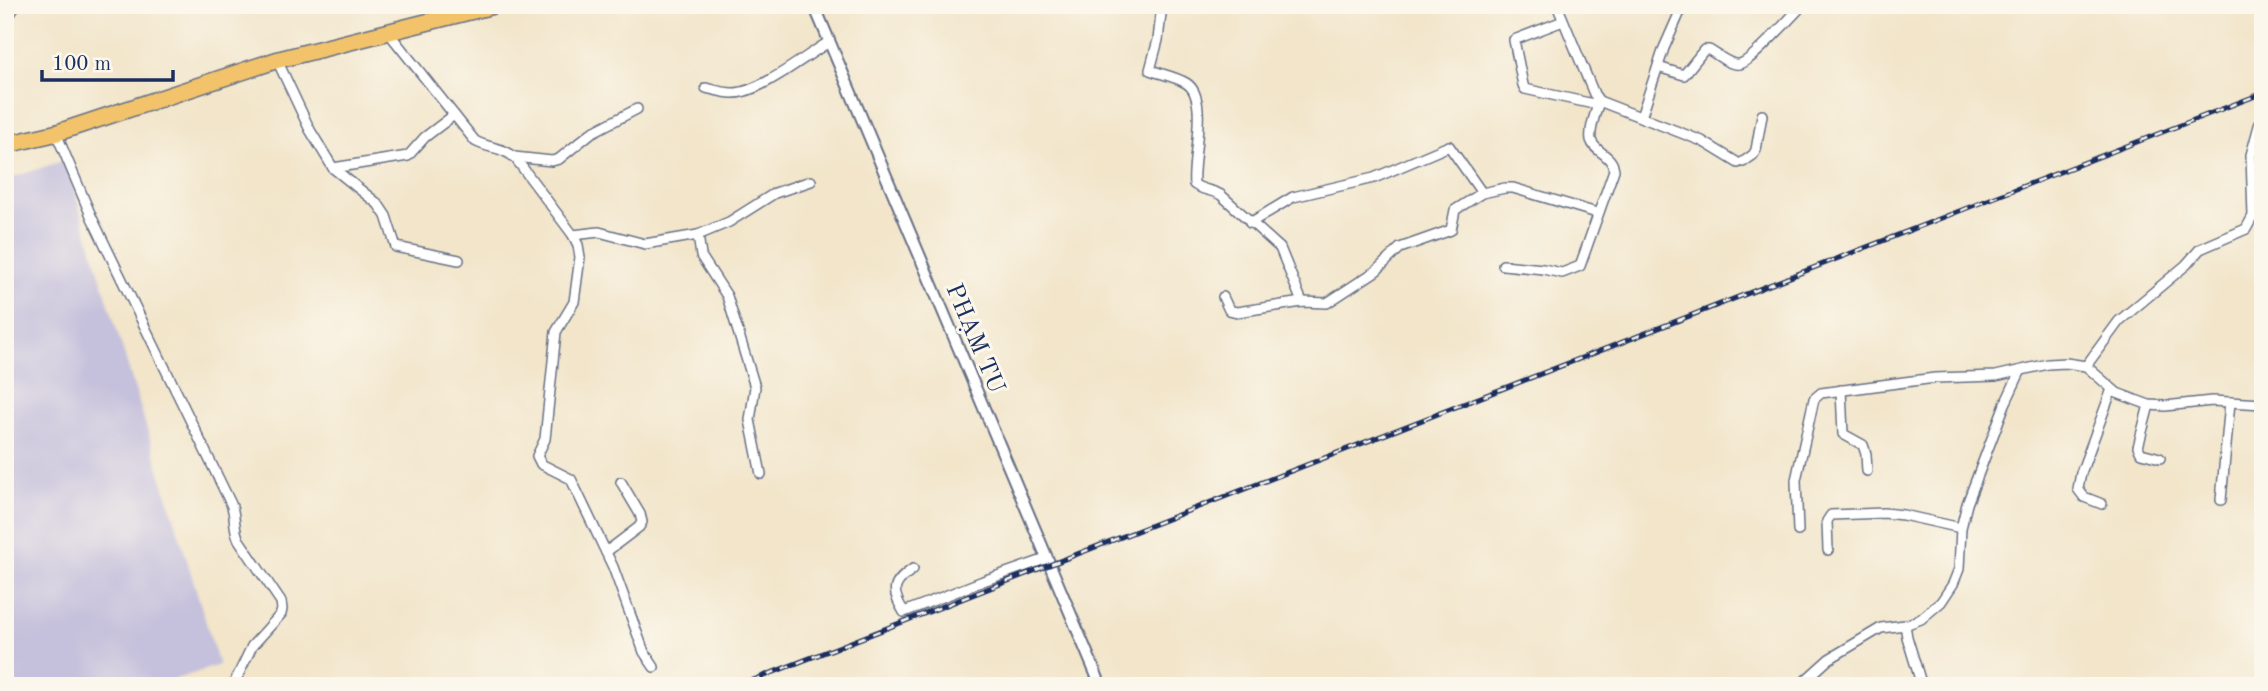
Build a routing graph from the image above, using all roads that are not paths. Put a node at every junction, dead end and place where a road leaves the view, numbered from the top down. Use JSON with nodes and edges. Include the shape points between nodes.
{"nodes":[{"id":1,"x":16,"y":5,"type":"edge"},
{"id":2,"x":495,"y":5,"type":"edge"},
{"id":3,"x":814,"y":5,"type":"edge"},
{"id":4,"x":1162,"y":5,"type":"edge"},
{"id":5,"x":1557,"y":5,"type":"edge"},
{"id":6,"x":1683,"y":5,"type":"edge"},
{"id":7,"x":1800,"y":5,"type":"edge"},
{"id":8,"x":5,"y":21,"type":"edge"},
{"id":9,"x":1563,"y":21,"type":"junction"},
{"id":10,"x":388,"y":32,"type":"junction"},
{"id":11,"x":829,"y":42,"type":"junction"},
{"id":12,"x":277,"y":60,"type":"junction"},
{"id":13,"x":1658,"y":67,"type":"junction"},
{"id":14,"x":706,"y":88,"type":"dead end"},
{"id":15,"x":1599,"y":103,"type":"junction"},
{"id":16,"x":638,"y":109,"type":"dead end"},
{"id":17,"x":2263,"y":111,"type":"edge"},
{"id":18,"x":454,"y":115,"type":"junction"},
{"id":19,"x":1762,"y":115,"type":"dead end"},
{"id":20,"x":1641,"y":117,"type":"junction"},
{"id":21,"x":56,"y":133,"type":"junction"},
{"id":22,"x":5,"y":145,"type":"edge"},
{"id":23,"x":514,"y":157,"type":"junction"},
{"id":24,"x":334,"y":168,"type":"junction"},
{"id":25,"x":811,"y":181,"type":"dead end"},
{"id":26,"x":1482,"y":193,"type":"junction"},
{"id":27,"x":1597,"y":213,"type":"junction"},
{"id":28,"x":1250,"y":223,"type":"junction"},
{"id":29,"x":573,"y":235,"type":"junction"},
{"id":30,"x":698,"y":235,"type":"junction"},
{"id":31,"x":459,"y":260,"type":"dead end"},
{"id":32,"x":1503,"y":265,"type":"dead end"},
{"id":33,"x":1223,"y":297,"type":"dead end"},
{"id":34,"x":1303,"y":302,"type":"junction"},
{"id":35,"x":2086,"y":366,"type":"junction"},
{"id":36,"x":2020,"y":372,"type":"junction"},
{"id":37,"x":2112,"y":389,"type":"junction"},
{"id":38,"x":1841,"y":390,"type":"junction"},
{"id":39,"x":2230,"y":402,"type":"junction"},
{"id":40,"x":2263,"y":404,"type":"edge"},
{"id":41,"x":2149,"y":405,"type":"junction"},
{"id":42,"x":2160,"y":458,"type":"dead end"},
{"id":43,"x":1867,"y":471,"type":"dead end"},
{"id":44,"x":761,"y":474,"type":"dead end"},
{"id":45,"x":621,"y":482,"type":"dead end"},
{"id":46,"x":2221,"y":500,"type":"dead end"},
{"id":47,"x":2102,"y":504,"type":"dead end"},
{"id":48,"x":1961,"y":528,"type":"junction"},
{"id":49,"x":1798,"y":531,"type":"dead end"},
{"id":50,"x":1828,"y":550,"type":"dead end"},
{"id":51,"x":606,"y":552,"type":"junction"},
{"id":52,"x":1046,"y":559,"type":"junction"},
{"id":53,"x":913,"y":569,"type":"dead end"},
{"id":54,"x":1905,"y":625,"type":"junction"},
{"id":55,"x":654,"y":667,"type":"dead end"},
{"id":56,"x":233,"y":686,"type":"edge"},
{"id":57,"x":1101,"y":686,"type":"edge"},
{"id":58,"x":1799,"y":686,"type":"edge"},
{"id":59,"x":1922,"y":686,"type":"edge"}],
"edges":[{"from":1,"to":8,"type":"street"},
{"from":2,"to":10,"type":"highway"},
{"from":3,"to":11,"type":"street","name":"PHẠM TU"},
{"from":4,"to":28,"type":"street","via":[[1150,70],[1185,82],[1196,98],[1194,184],[1221,195]]},
{"from":5,"to":9,"type":"street"},
{"from":6,"to":13,"type":"street"},
{"from":7,"to":13,"type":"street","via":[[1743,64],[1704,50],[1684,75]]},
{"from":9,"to":15,"type":"street"},
{"from":9,"to":15,"type":"street","via":[[1514,40],[1523,85],[1547,95]]},
{"from":10,"to":12,"type":"highway"},
{"from":10,"to":18,"type":"street"},
{"from":11,"to":14,"type":"street","via":[[750,88],[732,93]]},
{"from":11,"to":52,"type":"street","name":"PHẠM TU"},
{"from":12,"to":21,"type":"highway"},
{"from":12,"to":24,"type":"street"},
{"from":13,"to":20,"type":"street"},
{"from":15,"to":20,"type":"street"},
{"from":15,"to":27,"type":"street","via":[[1592,142],[1610,158],[1615,170]]},
{"from":16,"to":23,"type":"street","via":[[592,133],[559,159]]},
{"from":17,"to":35,"type":"street","via":[[2251,155],[2253,216],[2246,229],[2200,249],[2119,321]]},
{"from":18,"to":23,"type":"street","via":[[475,141]]},
{"from":18,"to":24,"type":"street","via":[[408,156]]},
{"from":19,"to":20,"type":"street","via":[[1756,150],[1740,162]]},
{"from":21,"to":22,"type":"highway"},
{"from":21,"to":56,"type":"street","via":[[92,218],[231,504],[236,535],[281,602],[281,614],[252,646]]},
{"from":23,"to":29,"type":"street"},
{"from":24,"to":31,"type":"street","via":[[378,204],[396,247]]},
{"from":25,"to":30,"type":"street","via":[[775,193]]},
{"from":26,"to":27,"type":"street","via":[[1513,188]]},
{"from":26,"to":28,"type":"street","via":[[1449,146],[1374,178],[1293,197]]},
{"from":26,"to":34,"type":"street","via":[[1455,210],[1454,226],[1448,232],[1400,248],[1381,268],[1334,300]]},
{"from":27,"to":32,"type":"street","via":[[1580,266],[1562,273]]},
{"from":28,"to":34,"type":"street","via":[[1280,248]]},
{"from":29,"to":30,"type":"street","via":[[599,232],[645,244]]},
{"from":29,"to":51,"type":"street","via":[[580,257],[574,302],[556,332],[545,439],[537,456],[541,464],[570,479]]},
{"from":30,"to":44,"type":"street","via":[[701,256],[727,296],[755,387],[750,419]]},
{"from":33,"to":34,"type":"street","via":[[1229,310],[1237,312]]},
{"from":35,"to":36,"type":"street","via":[[2048,364]]},
{"from":35,"to":37,"type":"street"},
{"from":36,"to":38,"type":"street"},
{"from":36,"to":48,"type":"street"},
{"from":37,"to":41,"type":"street"},
{"from":37,"to":47,"type":"street","via":[[2078,489],[2084,497]]},
{"from":38,"to":43,"type":"street","via":[[1843,434],[1863,444]]},
{"from":38,"to":49,"type":"street","via":[[1814,399],[1796,480]]},
{"from":39,"to":40,"type":"street"},
{"from":39,"to":41,"type":"street"},
{"from":39,"to":46,"type":"street"},
{"from":41,"to":42,"type":"street","via":[[2137,447],[2141,453]]},
{"from":45,"to":51,"type":"street","via":[[642,522]]},
{"from":48,"to":50,"type":"street","via":[[1884,513],[1831,515],[1826,521]]},
{"from":48,"to":54,"type":"street","via":[[1959,569],[1953,584],[1922,619]]},
{"from":51,"to":55,"type":"street"},
{"from":52,"to":53,"type":"street","via":[[904,611],[895,586]]},
{"from":52,"to":57,"type":"street","name":"PHẠM TU"},
{"from":54,"to":58,"type":"street","via":[[1881,628],[1829,659]]},
{"from":54,"to":59,"type":"street"}]}
